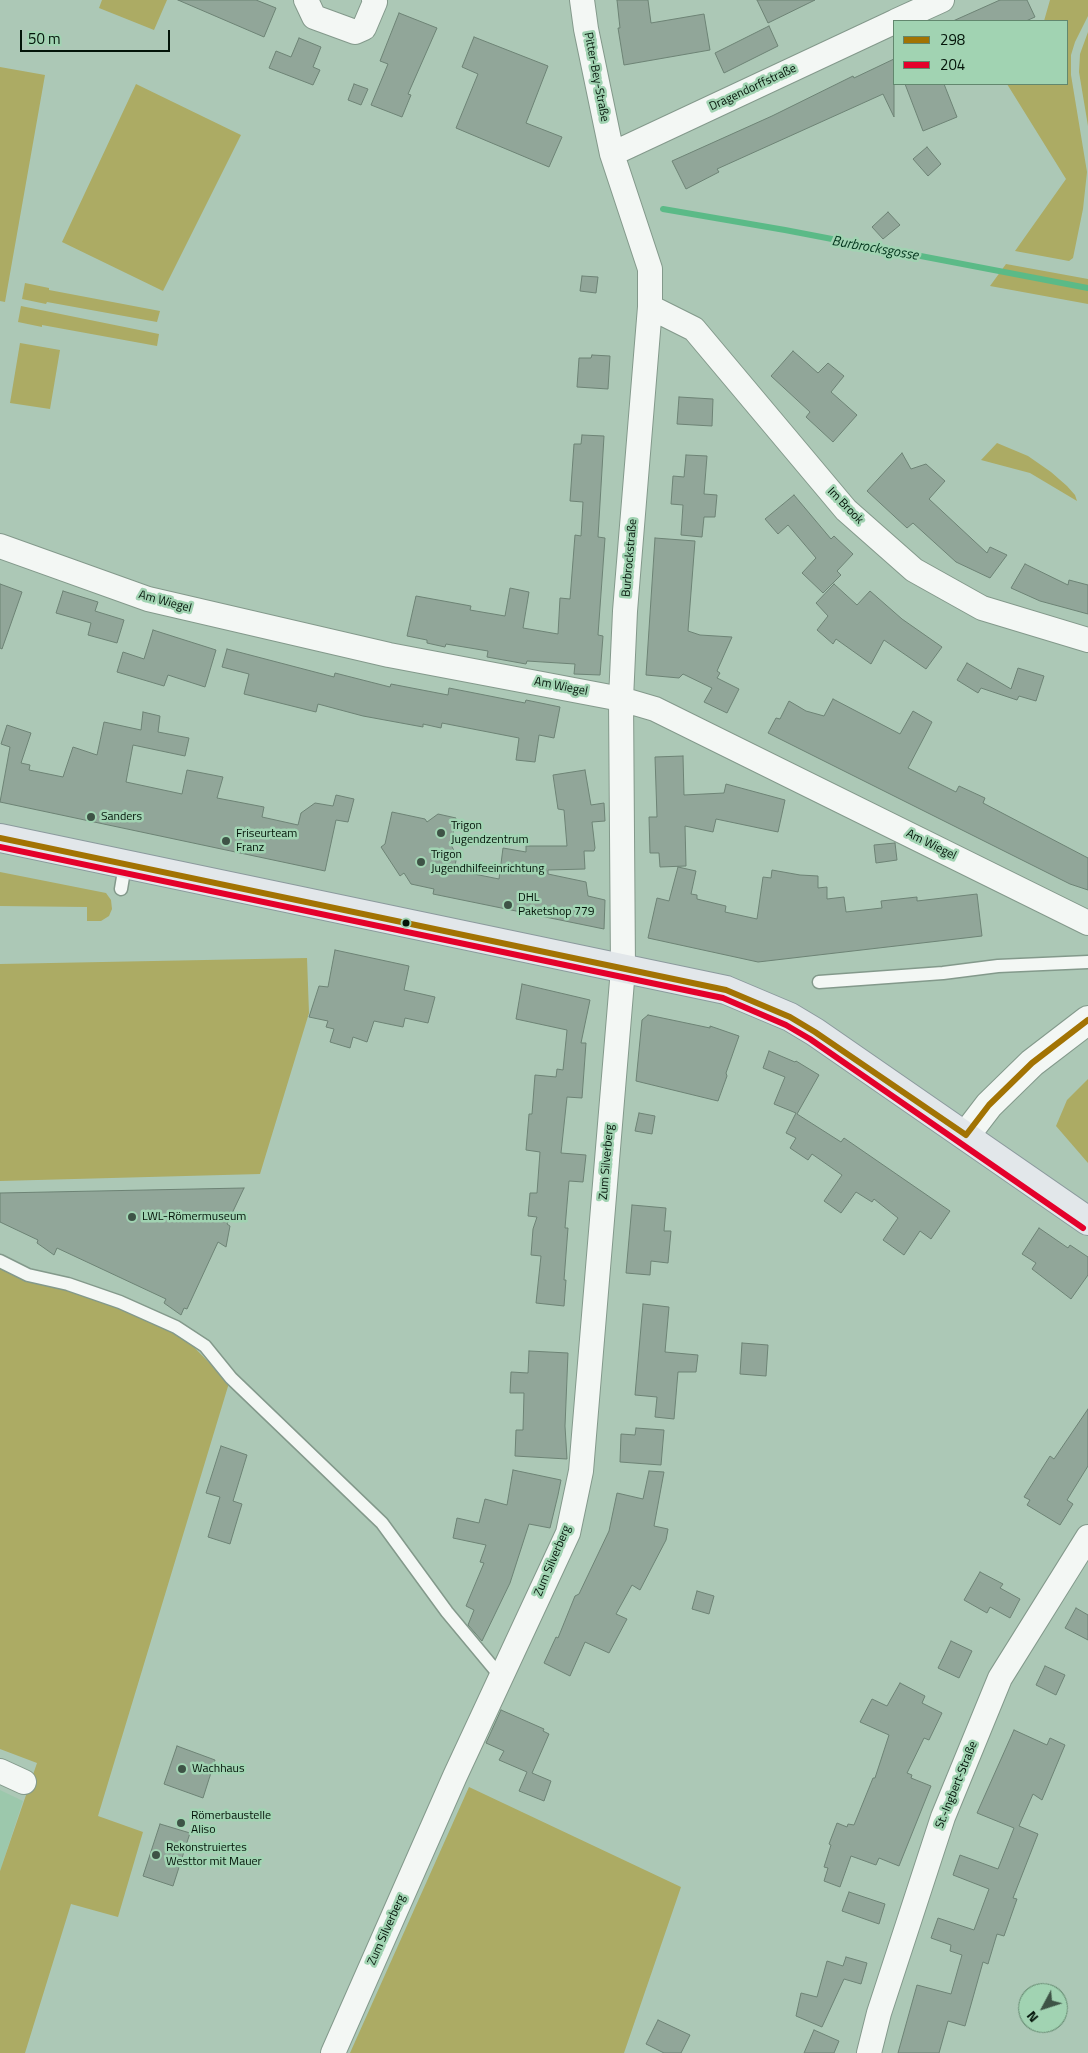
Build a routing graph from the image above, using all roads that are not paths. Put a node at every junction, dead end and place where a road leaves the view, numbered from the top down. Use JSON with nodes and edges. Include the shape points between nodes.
{"nodes":[{"id":1,"x":306,"y":0,"type":"edge"},
{"id":2,"x":374,"y":0,"type":"edge"},
{"id":3,"x":582,"y":0,"type":"edge"},
{"id":4,"x":942,"y":0,"type":"edge"},
{"id":5,"x":899,"y":20,"type":"edge"},
{"id":6,"x":893,"y":23,"type":"edge"},
{"id":7,"x":612,"y":154,"type":"junction"},
{"id":8,"x":650,"y":307,"type":"junction"},
{"id":9,"x":0,"y":546,"type":"edge"},
{"id":10,"x":1088,"y":640,"type":"edge"},
{"id":11,"x":621,"y":699,"type":"junction"},
{"id":12,"x":0,"y":838,"type":"edge"},
{"id":13,"x":1088,"y":923,"type":"edge"},
{"id":14,"x":1088,"y":962,"type":"edge"},
{"id":15,"x":622,"y":969,"type":"junction"},
{"id":16,"x":819,"y":982,"type":"dead end"},
{"id":17,"x":1088,"y":1020,"type":"edge"},
{"id":18,"x":966,"y":1135,"type":"junction"},
{"id":19,"x":1088,"y":1221,"type":"edge"},
{"id":20,"x":0,"y":1261,"type":"edge"},
{"id":21,"x":1088,"y":1537,"type":"edge"},
{"id":22,"x":501,"y":1677,"type":"junction"},
{"id":23,"x":0,"y":1772,"type":"edge"},
{"id":24,"x":24,"y":1782,"type":"dead end"},
{"id":25,"x":333,"y":2053,"type":"edge"},
{"id":26,"x":870,"y":2053,"type":"edge"}],
"edges":[{"from":1,"to":2,"type":"street","via":[[314,16],[355,32],[364,28]]},
{"from":3,"to":7,"type":"street","name":"Pitter-Bey-Straße"},
{"from":4,"to":5,"type":"street","name":"Dragendorffstraße"},
{"from":6,"to":7,"type":"street","name":"Dragendorffstraße"},
{"from":7,"to":8,"type":"street","name":"Burbrockstraße","via":[[650,269]]},
{"from":8,"to":10,"type":"street","name":"Im Brook","via":[[694,329],[846,510],[914,570],[982,608]]},
{"from":8,"to":11,"type":"street","name":"Burbrockstraße","via":[[625,610]]},
{"from":9,"to":11,"type":"street","name":"Am Wiegel","via":[[148,600],[389,655]]},
{"from":11,"to":13,"type":"street","name":"Am Wiegel","via":[[655,709]]},
{"from":11,"to":15,"type":"street","name":"Burbrockstraße"},
{"from":12,"to":15,"type":"main road","via":[[123,877]]},
{"from":14,"to":16,"type":"lane","via":[[998,966]]},
{"from":15,"to":18,"type":"main road","via":[[726,990],[790,1017]]},
{"from":15,"to":22,"type":"street","name":"Zum Silverberg","via":[[581,1471],[568,1532]]},
{"from":17,"to":18,"type":"main road","via":[[1032,1063],[989,1105]]},
{"from":18,"to":19,"type":"main road"},
{"from":20,"to":22,"type":"lane","via":[[28,1275],[68,1284],[120,1302],[176,1327],[205,1346],[231,1378],[382,1523],[447,1612]]},
{"from":21,"to":26,"type":"street","name":"St.-Ingbert-Straße","via":[[1000,1678],[943,1817],[878,2013]]},
{"from":22,"to":25,"type":"street","name":"Zum Silverberg"},
{"from":23,"to":24,"type":"street"}]}
